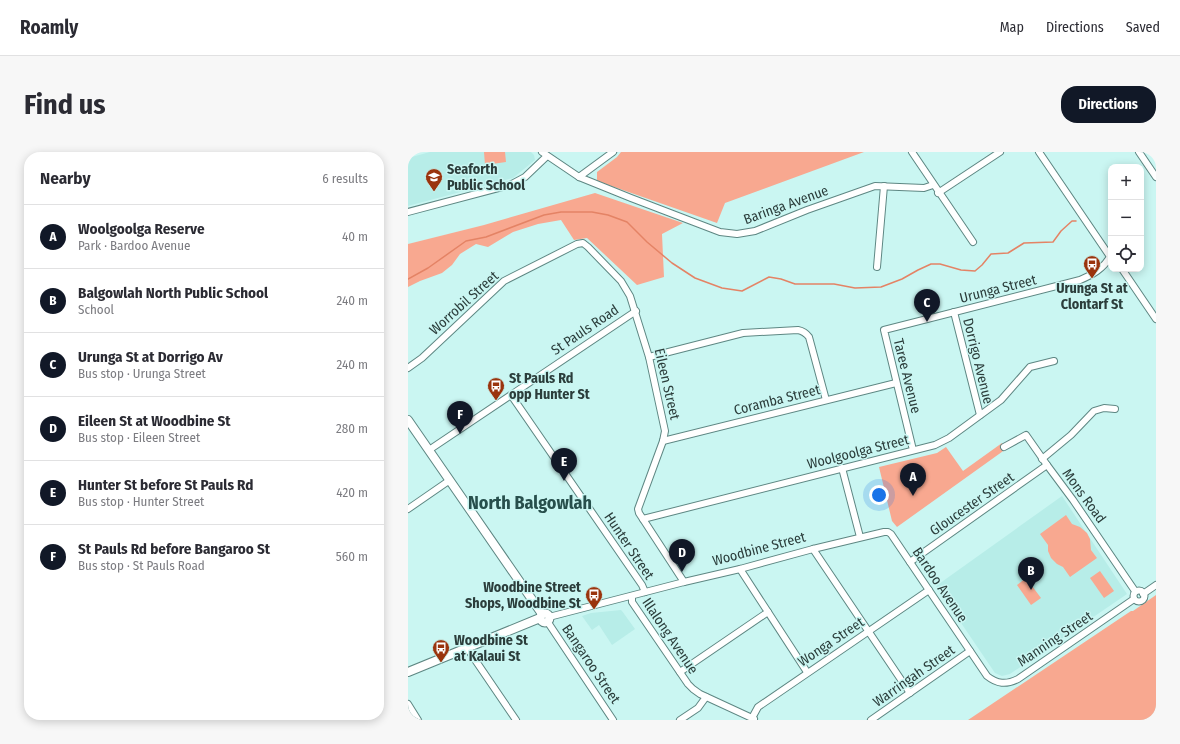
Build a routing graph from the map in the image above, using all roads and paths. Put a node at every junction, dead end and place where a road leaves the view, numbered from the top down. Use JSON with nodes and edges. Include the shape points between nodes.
{"nodes":[{"id":1,"x":613,"y":152,"type":"edge"},
{"id":2,"x":912,"y":152,"type":"edge"},
{"id":3,"x":1000,"y":152,"type":"edge"},
{"id":4,"x":1038,"y":152,"type":"edge"},
{"id":5,"x":1139,"y":152,"type":"edge"},
{"id":6,"x":544,"y":154,"type":"edge"},
{"id":7,"x":579,"y":177,"type":"junction"},
{"id":8,"x":1156,"y":177,"type":"edge"},
{"id":9,"x":933,"y":185,"type":"junction"},
{"id":10,"x":884,"y":186,"type":"junction"},
{"id":11,"x":938,"y":193,"type":"junction"},
{"id":12,"x":408,"y":212,"type":"edge"},
{"id":13,"x":973,"y":242,"type":"dead end"},
{"id":14,"x":583,"y":243,"type":"joint"},
{"id":15,"x":1108,"y":254,"type":"edge"},
{"id":16,"x":1108,"y":262,"type":"edge"},
{"id":17,"x":877,"y":267,"type":"dead end"},
{"id":18,"x":1124,"y":272,"type":"edge"},
{"id":19,"x":636,"y":311,"type":"junction"},
{"id":20,"x":954,"y":312,"type":"junction"},
{"id":21,"x":1156,"y":319,"type":"edge"},
{"id":22,"x":884,"y":330,"type":"joint"},
{"id":23,"x":649,"y":357,"type":"junction"},
{"id":24,"x":1054,"y":361,"type":"dead end"},
{"id":25,"x":408,"y":368,"type":"edge"},
{"id":26,"x":896,"y":382,"type":"junction"},
{"id":27,"x":511,"y":395,"type":"junction"},
{"id":28,"x":826,"y":400,"type":"junction"},
{"id":29,"x":1115,"y":409,"type":"dead end"},
{"id":30,"x":980,"y":415,"type":"junction"},
{"id":31,"x":408,"y":420,"type":"edge"},
{"id":32,"x":663,"y":441,"type":"junction"},
{"id":33,"x":1004,"y":447,"type":"dead end"},
{"id":34,"x":429,"y":450,"type":"junction"},
{"id":35,"x":913,"y":450,"type":"junction"},
{"id":36,"x":1042,"y":459,"type":"junction"},
{"id":37,"x":1047,"y":465,"type":"junction"},
{"id":38,"x":842,"y":468,"type":"junction"},
{"id":39,"x":450,"y":480,"type":"junction"},
{"id":40,"x":408,"y":509,"type":"edge"},
{"id":41,"x":643,"y":519,"type":"junction"},
{"id":42,"x":860,"y":537,"type":"junction"},
{"id":43,"x":813,"y":549,"type":"junction"},
{"id":44,"x":910,"y":562,"type":"junction"},
{"id":45,"x":740,"y":569,"type":"junction"},
{"id":46,"x":684,"y":582,"type":"junction"},
{"id":47,"x":1156,"y":585,"type":"edge"},
{"id":48,"x":929,"y":590,"type":"junction"},
{"id":49,"x":1136,"y":591,"type":"junction"},
{"id":50,"x":645,"y":592,"type":"junction"},
{"id":51,"x":1143,"y":594,"type":"junction"},
{"id":52,"x":632,"y":596,"type":"junction"},
{"id":53,"x":1134,"y":599,"type":"junction"},
{"id":54,"x":768,"y":612,"type":"junction"},
{"id":55,"x":545,"y":618,"type":"junction"},
{"id":56,"x":868,"y":631,"type":"junction"},
{"id":57,"x":466,"y":648,"type":"junction"},
{"id":58,"x":970,"y":651,"type":"junction"},
{"id":59,"x":408,"y":672,"type":"edge"},
{"id":60,"x":680,"y":672,"type":"junction"},
{"id":61,"x":808,"y":672,"type":"junction"},
{"id":62,"x":986,"y":676,"type":"joint"},
{"id":63,"x":910,"y":693,"type":"junction"},
{"id":64,"x":706,"y":697,"type":"junction"},
{"id":65,"x":408,"y":704,"type":"edge"},
{"id":66,"x":754,"y":719,"type":"edge"},
{"id":67,"x":418,"y":720,"type":"edge"},
{"id":68,"x":516,"y":720,"type":"edge"},
{"id":69,"x":612,"y":720,"type":"edge"},
{"id":70,"x":680,"y":720,"type":"edge"},
{"id":71,"x":871,"y":720,"type":"edge"}],
"edges":[{"from":1,"to":7,"type":"street"},
{"from":2,"to":9,"type":"street"},
{"from":3,"to":11,"type":"street"},
{"from":4,"to":15,"type":"street"},
{"from":5,"to":8,"type":"street"},
{"from":6,"to":7,"type":"street","name":"Baringa Avenue"},
{"from":6,"to":12,"type":"street","via":[[525,177],[510,185]]},
{"from":7,"to":10,"type":"street","name":"Baringa Avenue","via":[[720,232],[738,234],[754,231],[875,186]]},
{"from":9,"to":10,"type":"street","name":"Baringa Avenue","via":[[924,188]]},
{"from":9,"to":11,"type":"street"},
{"from":10,"to":17,"type":"street"},
{"from":11,"to":13,"type":"street"},
{"from":14,"to":19,"type":"street","name":"Eileen Street","via":[[621,281]]},
{"from":14,"to":25,"type":"street","name":"Worrobil Street","via":[[504,281]]},
{"from":16,"to":20,"type":"street","name":"Urunga Street","via":[[1080,280]]},
{"from":18,"to":21,"type":"street"},
{"from":19,"to":23,"type":"street","name":"Eileen Street"},
{"from":19,"to":27,"type":"street","name":"St Pauls Road"},
{"from":20,"to":22,"type":"street","name":"Urunga Street"},
{"from":20,"to":30,"type":"street","name":"Dorrigo Avenue"},
{"from":22,"to":26,"type":"street","name":"Taree Avenue"},
{"from":23,"to":28,"type":"street","via":[[743,333],[798,330],[809,337]]},
{"from":23,"to":32,"type":"street","name":"Eileen Street","via":[[665,427]]},
{"from":24,"to":30,"type":"street","name":"Woolgoolga Street","via":[[1030,368],[1000,400]]},
{"from":26,"to":28,"type":"street","name":"Coramba Street"},
{"from":26,"to":35,"type":"street","name":"Taree Avenue"},
{"from":27,"to":34,"type":"street","name":"St Pauls Road"},
{"from":27,"to":50,"type":"street","name":"Hunter Street"},
{"from":28,"to":32,"type":"street","name":"Coramba Street"},
{"from":29,"to":36,"type":"street","via":[[1094,410],[1071,435]]},
{"from":30,"to":35,"type":"street","name":"Woolgoolga Street","via":[[949,438],[935,445]]},
{"from":31,"to":34,"type":"street","name":"Bangaroo Street"},
{"from":32,"to":41,"type":"street","name":"Eileen Street","via":[[638,506]]},
{"from":33,"to":36,"type":"street","name":"Mons Road","via":[[1026,435]]},
{"from":34,"to":39,"type":"street","name":"Bangaroo Street"},
{"from":35,"to":38,"type":"street","name":"Woolgoolga Street"},
{"from":36,"to":37,"type":"street","name":"Mons Road"},
{"from":37,"to":44,"type":"street","name":"Gloucester Street"},
{"from":37,"to":49,"type":"street","name":"Mons Road"},
{"from":38,"to":41,"type":"street","name":"Woolgoolga Street"},
{"from":38,"to":42,"type":"street"},
{"from":39,"to":40,"type":"street"},
{"from":39,"to":55,"type":"street","name":"Bangaroo Street"},
{"from":41,"to":46,"type":"street","name":"Eileen Street"},
{"from":42,"to":43,"type":"street","name":"Woodbine Street"},
{"from":42,"to":44,"type":"street","name":"Bardoo Avenue","via":[[888,532]]},
{"from":43,"to":45,"type":"street","name":"Woodbine Street"},
{"from":43,"to":56,"type":"street"},
{"from":44,"to":48,"type":"street","name":"Bardoo Avenue"},
{"from":45,"to":46,"type":"street","name":"Woodbine Street"},
{"from":45,"to":54,"type":"street"},
{"from":46,"to":50,"type":"street","name":"Woodbine Street"},
{"from":47,"to":51,"type":"street"},
{"from":48,"to":56,"type":"street","name":"Wonga Street"},
{"from":48,"to":58,"type":"street","name":"Bardoo Avenue"},
{"from":49,"to":51,"type":"street"},
{"from":49,"to":53,"type":"street"},
{"from":50,"to":52,"type":"street","name":"Woodbine Street"},
{"from":51,"to":53,"type":"street","via":[[1144,598],[1141,601]]},
{"from":52,"to":55,"type":"street","name":"Woodbine Street"},
{"from":52,"to":60,"type":"street","name":"Illalong Avenue","via":[[632,602]]},
{"from":53,"to":62,"type":"street","name":"Manning Street","via":[[1011,682],[1000,683]]},
{"from":54,"to":60,"type":"street"},
{"from":54,"to":61,"type":"street"},
{"from":55,"to":57,"type":"street","name":"Woodbine Street"},
{"from":55,"to":69,"type":"street","name":"Bangaroo Street"},
{"from":56,"to":61,"type":"street","name":"Wonga Street"},
{"from":56,"to":63,"type":"street"},
{"from":57,"to":59,"type":"street","name":"Woodbine Street"},
{"from":57,"to":68,"type":"street"},
{"from":58,"to":62,"type":"street","name":"Bardoo Avenue"},
{"from":58,"to":63,"type":"street","name":"Warringah Street"},
{"from":60,"to":64,"type":"street","name":"Illalong Avenue","via":[[693,690]]},
{"from":61,"to":66,"type":"street","name":"Wonga Street","via":[[758,707]]},
{"from":63,"to":71,"type":"street","name":"Warringah Street"},
{"from":64,"to":66,"type":"street","name":"Illalong Avenue"},
{"from":64,"to":70,"type":"street","via":[[698,708]]},
{"from":65,"to":67,"type":"street"}]}
